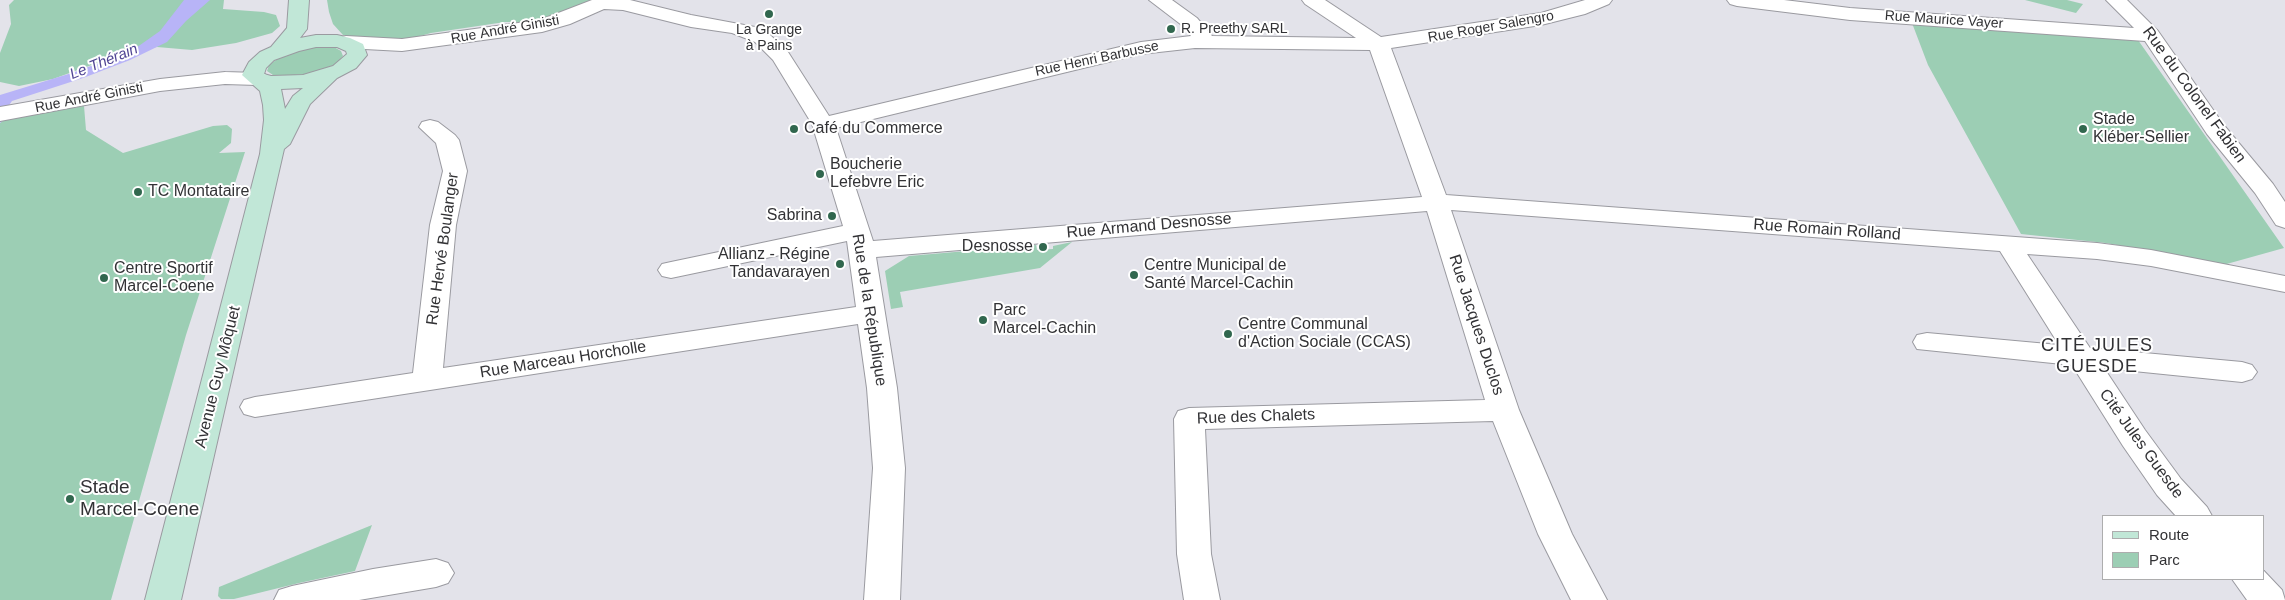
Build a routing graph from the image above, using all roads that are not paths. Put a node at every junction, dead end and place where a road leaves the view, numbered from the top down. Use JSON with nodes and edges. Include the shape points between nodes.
{"nodes":[{"id":1,"x":299,"y":0,"type":"edge"},
{"id":2,"x":313,"y":0,"type":"edge"},
{"id":3,"x":1159,"y":0,"type":"edge"},
{"id":4,"x":1312,"y":0,"type":"edge"},
{"id":5,"x":1602,"y":0,"type":"edge"},
{"id":6,"x":1737,"y":0,"type":"edge"},
{"id":7,"x":1957,"y":0,"type":"edge"},
{"id":8,"x":2116,"y":0,"type":"edge"},
{"id":9,"x":605,"y":2,"type":"edge"},
{"id":10,"x":644,"y":5,"type":"edge"},
{"id":11,"x":1940,"y":19,"type":"junction"},
{"id":12,"x":2151,"y":35,"type":"junction"},
{"id":13,"x":342,"y":42,"type":"junction"},
{"id":14,"x":427,"y":42,"type":"junction"},
{"id":15,"x":1206,"y":42,"type":"junction"},
{"id":16,"x":1377,"y":44,"type":"junction"},
{"id":17,"x":265,"y":68,"type":"junction"},
{"id":18,"x":342,"y":68,"type":"junction"},
{"id":19,"x":9,"y":113,"type":"edge"},
{"id":20,"x":822,"y":124,"type":"junction"},
{"id":21,"x":430,"y":127,"type":"dead end"},
{"id":22,"x":272,"y":154,"type":"junction"},
{"id":23,"x":1436,"y":203,"type":"junction"},
{"id":24,"x":2285,"y":220,"type":"edge"},
{"id":25,"x":860,"y":240,"type":"junction"},
{"id":26,"x":2008,"y":244,"type":"junction"},
{"id":27,"x":671,"y":270,"type":"dead end"},
{"id":28,"x":2216,"y":271,"type":"junction"},
{"id":29,"x":2285,"y":284,"type":"edge"},
{"id":30,"x":2285,"y":293,"type":"edge"},
{"id":31,"x":870,"y":313,"type":"junction"},
{"id":32,"x":1927,"y":342,"type":"dead end"},
{"id":33,"x":2080,"y":356,"type":"junction"},
{"id":34,"x":2242,"y":372,"type":"dead end"},
{"id":35,"x":427,"y":381,"type":"junction"},
{"id":36,"x":255,"y":407,"type":"dead end"},
{"id":37,"x":1504,"y":410,"type":"junction"},
{"id":38,"x":2190,"y":511,"type":"edge"},
{"id":39,"x":436,"y":573,"type":"dead end"},
{"id":40,"x":2251,"y":580,"type":"edge"},
{"id":41,"x":164,"y":600,"type":"edge"},
{"id":42,"x":292,"y":600,"type":"edge"},
{"id":43,"x":882,"y":600,"type":"edge"},
{"id":44,"x":1202,"y":600,"type":"edge"},
{"id":45,"x":1589,"y":600,"type":"edge"},
{"id":46,"x":2269,"y":600,"type":"edge"}],
"edges":[{"from":1,"to":17,"type":"main road","via":[[297,29]]},
{"from":2,"to":13,"type":"main road","via":[[316,31]]},
{"from":3,"to":15,"type":"street","via":[[1190,22]]},
{"from":4,"to":16,"type":"street"},
{"from":5,"to":16,"type":"street","name":"Rue Roger Salengro","via":[[1541,19]]},
{"from":6,"to":11,"type":"street","name":"Rue Maurice Vayer","via":[[1850,14]]},
{"from":7,"to":11,"type":"street"},
{"from":8,"to":12,"type":"street","name":"Rue du Colonel Fabien"},
{"from":9,"to":10,"type":"street","name":"Rue de la République"},
{"from":9,"to":14,"type":"street","name":"Rue André Ginisti","via":[[549,25]]},
{"from":10,"to":20,"type":"street","name":"Rue de la République","via":[[748,31],[762,38],[781,56]]},
{"from":11,"to":12,"type":"street","name":"Rue Maurice Vayer"},
{"from":12,"to":24,"type":"street","name":"Rue du Colonel Fabien","via":[[2215,129]]},
{"from":13,"to":14,"type":"street","name":"Rue André Ginisti","via":[[391,45]]},
{"from":13,"to":17,"type":"main road","via":[[309,42]]},
{"from":13,"to":18,"type":"main road","via":[[356,48],[357,53]]},
{"from":14,"to":18,"type":"street","name":"Rue André Ginisti","via":[[378,53]]},
{"from":15,"to":16,"type":"street","name":"Rue Henri Barbusse"},
{"from":15,"to":20,"type":"street","name":"Rue Henri Barbusse","via":[[1113,53]]},
{"from":16,"to":23,"type":"street","name":"Rue Jacques Duclos"},
{"from":17,"to":18,"type":"main road","via":[[282,84],[297,83]]},
{"from":17,"to":19,"type":"street","name":"Rue André Ginisti","via":[[224,78],[160,85]]},
{"from":17,"to":22,"type":"main road","name":"Avenue Guy Môquet","via":[[274,98],[276,120]]},
{"from":18,"to":22,"type":"main road","name":"Avenue Guy Môquet","via":[[301,100]]},
{"from":20,"to":25,"type":"street","name":"Rue de la République"},
{"from":21,"to":35,"type":"street","name":"Rue Hervé Boulanger","via":[[447,140],[455,171],[438,263]]},
{"from":22,"to":41,"type":"main road","name":"Avenue Guy Môquet"},
{"from":23,"to":25,"type":"street","name":"Rue Armand Desnosse"},
{"from":23,"to":26,"type":"street","name":"Rue Romain Rolland"},
{"from":23,"to":37,"type":"street","name":"Rue Jacques Duclos"},
{"from":25,"to":27,"type":"street","name":"Rue Armand Desnosse"},
{"from":25,"to":31,"type":"street","name":"Rue de la République"},
{"from":26,"to":28,"type":"street","name":"Rue Romain Rolland","via":[[2131,255]]},
{"from":26,"to":33,"type":"street","name":"Cité Jules Guesde"},
{"from":28,"to":29,"type":"street","name":"Rue Romain Rolland"},
{"from":28,"to":30,"type":"street","name":"Rue Romain Rolland"},
{"from":31,"to":35,"type":"street","name":"Rue Marceau Horcholle"},
{"from":31,"to":43,"type":"street","name":"Rue de la République","via":[[882,388],[889,468]]},
{"from":32,"to":33,"type":"street"},
{"from":33,"to":34,"type":"street"},
{"from":33,"to":38,"type":"street","name":"Cité Jules Guesde","via":[[2157,472]]},
{"from":35,"to":36,"type":"street","name":"Rue Marceau Horcholle"},
{"from":37,"to":44,"type":"street","name":"Rue des Chalets","via":[[1189,419],[1194,554]]},
{"from":37,"to":45,"type":"street","name":"Rue Jacques Duclos","via":[[1555,534]]},
{"from":39,"to":42,"type":"street","via":[[374,582]]},
{"from":40,"to":46,"type":"street"}]}
